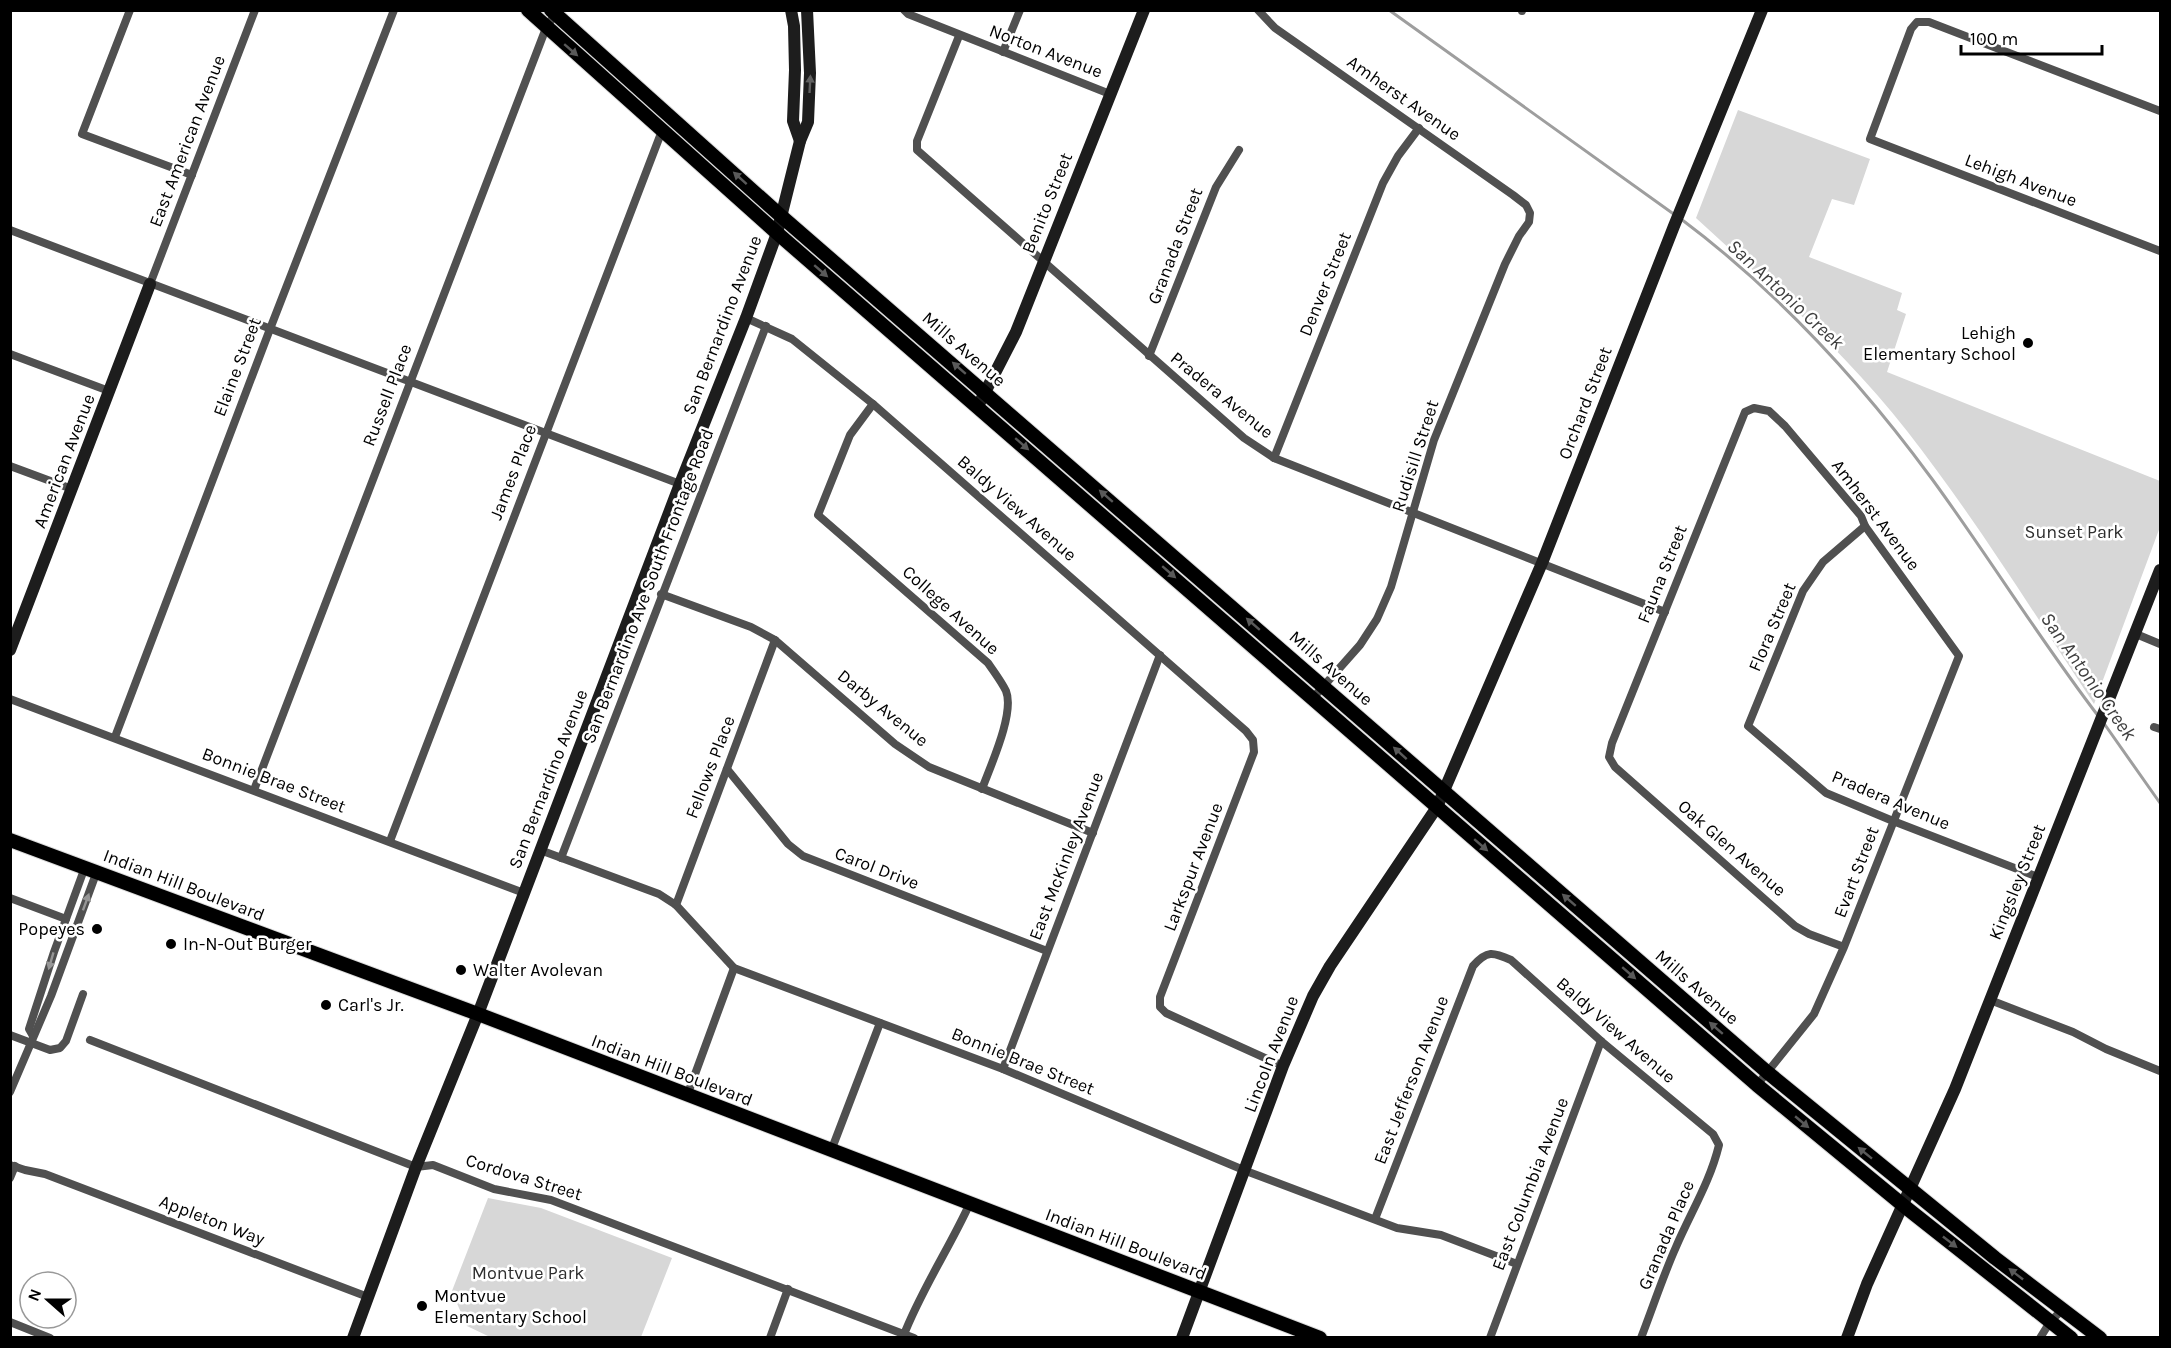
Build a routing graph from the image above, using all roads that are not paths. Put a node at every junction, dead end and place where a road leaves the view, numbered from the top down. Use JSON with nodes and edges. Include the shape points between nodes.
{"nodes":[{"id":1,"x":130,"y":10,"type":"edge"},
{"id":2,"x":255,"y":10,"type":"edge"},
{"id":3,"x":394,"y":10,"type":"edge"},
{"id":4,"x":528,"y":10,"type":"edge"},
{"id":5,"x":791,"y":10,"type":"edge"},
{"id":6,"x":807,"y":10,"type":"edge"},
{"id":7,"x":904,"y":10,"type":"edge"},
{"id":8,"x":1020,"y":10,"type":"edge"},
{"id":9,"x":1144,"y":10,"type":"edge"},
{"id":10,"x":1258,"y":10,"type":"edge"},
{"id":11,"x":1762,"y":10,"type":"edge"},
{"id":12,"x":553,"y":12,"type":"edge"},
{"id":13,"x":546,"y":28,"type":"junction"},
{"id":14,"x":959,"y":36,"type":"junction"},
{"id":15,"x":1003,"y":52,"type":"junction"},
{"id":16,"x":1110,"y":94,"type":"junction"},
{"id":17,"x":2160,"y":111,"type":"edge"},
{"id":18,"x":669,"y":115,"type":"junction"},
{"id":19,"x":1419,"y":128,"type":"junction"},
{"id":20,"x":662,"y":129,"type":"junction"},
{"id":21,"x":800,"y":141,"type":"junction"},
{"id":22,"x":1239,"y":150,"type":"dead end"},
{"id":23,"x":192,"y":175,"type":"junction"},
{"id":24,"x":1530,"y":213,"type":"joint"},
{"id":25,"x":781,"y":216,"type":"junction"},
{"id":26,"x":10,"y":230,"type":"edge"},
{"id":27,"x":777,"y":233,"type":"junction"},
{"id":28,"x":2160,"y":251,"type":"edge"},
{"id":29,"x":1042,"y":262,"type":"junction"},
{"id":30,"x":150,"y":284,"type":"junction"},
{"id":31,"x":746,"y":318,"type":"junction"},
{"id":32,"x":766,"y":326,"type":"junction"},
{"id":33,"x":270,"y":329,"type":"junction"},
{"id":34,"x":10,"y":354,"type":"edge"},
{"id":35,"x":1149,"y":356,"type":"junction"},
{"id":36,"x":410,"y":382,"type":"junction"},
{"id":37,"x":110,"y":391,"type":"junction"},
{"id":38,"x":985,"y":391,"type":"junction"},
{"id":39,"x":873,"y":404,"type":"junction"},
{"id":40,"x":978,"y":406,"type":"junction"},
{"id":41,"x":1754,"y":408,"type":"joint"},
{"id":42,"x":545,"y":433,"type":"junction"},
{"id":43,"x":1274,"y":458,"type":"junction"},
{"id":44,"x":10,"y":466,"type":"edge"},
{"id":45,"x":680,"y":484,"type":"junction"},
{"id":46,"x":72,"y":489,"type":"junction"},
{"id":47,"x":1413,"y":513,"type":"junction"},
{"id":48,"x":1865,"y":526,"type":"junction"},
{"id":49,"x":1542,"y":563,"type":"junction"},
{"id":50,"x":2160,"y":570,"type":"edge"},
{"id":51,"x":661,"y":594,"type":"junction"},
{"id":52,"x":1665,"y":612,"type":"junction"},
{"id":53,"x":2136,"y":634,"type":"junction"},
{"id":54,"x":776,"y":640,"type":"junction"},
{"id":55,"x":2160,"y":644,"type":"edge"},
{"id":56,"x":10,"y":650,"type":"edge"},
{"id":57,"x":1160,"y":655,"type":"junction"},
{"id":58,"x":1959,"y":656,"type":"joint"},
{"id":59,"x":1324,"y":686,"type":"junction"},
{"id":60,"x":1313,"y":698,"type":"junction"},
{"id":61,"x":10,"y":699,"type":"edge"},
{"id":62,"x":1748,"y":726,"type":"joint"},
{"id":63,"x":115,"y":737,"type":"junction"},
{"id":64,"x":1253,"y":740,"type":"joint"},
{"id":65,"x":1609,"y":757,"type":"joint"},
{"id":66,"x":727,"y":769,"type":"junction"},
{"id":67,"x":981,"y":789,"type":"junction"},
{"id":68,"x":254,"y":790,"type":"junction"},
{"id":69,"x":1443,"y":792,"type":"junction"},
{"id":70,"x":1437,"y":807,"type":"junction"},
{"id":71,"x":1893,"y":821,"type":"junction"},
{"id":72,"x":1093,"y":833,"type":"junction"},
{"id":73,"x":10,"y":840,"type":"edge"},
{"id":74,"x":390,"y":842,"type":"junction"},
{"id":75,"x":540,"y":850,"type":"junction"},
{"id":76,"x":561,"y":858,"type":"junction"},
{"id":77,"x":92,"y":869,"type":"junction"},
{"id":78,"x":2038,"y":877,"type":"junction"},
{"id":79,"x":524,"y":893,"type":"junction"},
{"id":80,"x":10,"y":898,"type":"edge"},
{"id":81,"x":676,"y":905,"type":"junction"},
{"id":82,"x":66,"y":919,"type":"junction"},
{"id":83,"x":1844,"y":947,"type":"junction"},
{"id":84,"x":1047,"y":951,"type":"junction"},
{"id":85,"x":1483,"y":955,"type":"joint"},
{"id":86,"x":734,"y":968,"type":"junction"},
{"id":87,"x":83,"y":994,"type":"dead end"},
{"id":88,"x":1990,"y":1000,"type":"junction"},
{"id":89,"x":478,"y":1014,"type":"junction"},
{"id":90,"x":880,"y":1023,"type":"junction"},
{"id":91,"x":10,"y":1035,"type":"edge"},
{"id":92,"x":32,"y":1039,"type":"junction"},
{"id":93,"x":90,"y":1040,"type":"dead end"},
{"id":94,"x":1601,"y":1041,"type":"junction"},
{"id":95,"x":1284,"y":1066,"type":"junction"},
{"id":96,"x":1003,"y":1069,"type":"junction"},
{"id":97,"x":2160,"y":1071,"type":"edge"},
{"id":98,"x":1767,"y":1072,"type":"junction"},
{"id":99,"x":1757,"y":1084,"type":"junction"},
{"id":100,"x":10,"y":1092,"type":"edge"},
{"id":101,"x":687,"y":1096,"type":"junction"},
{"id":102,"x":1719,"y":1145,"type":"joint"},
{"id":103,"x":831,"y":1151,"type":"junction"},
{"id":104,"x":13,"y":1166,"type":"edge"},
{"id":105,"x":416,"y":1167,"type":"junction"},
{"id":106,"x":1246,"y":1171,"type":"junction"},
{"id":107,"x":10,"y":1178,"type":"edge"},
{"id":108,"x":1911,"y":1190,"type":"junction"},
{"id":109,"x":970,"y":1203,"type":"junction"},
{"id":110,"x":1904,"y":1206,"type":"junction"},
{"id":111,"x":1375,"y":1219,"type":"junction"},
{"id":112,"x":1517,"y":1264,"type":"junction"},
{"id":113,"x":788,"y":1290,"type":"junction"},
{"id":114,"x":1200,"y":1292,"type":"junction"},
{"id":115,"x":368,"y":1297,"type":"junction"},
{"id":116,"x":2062,"y":1310,"type":"junction"},
{"id":117,"x":10,"y":1322,"type":"edge"},
{"id":118,"x":2050,"y":1322,"type":"junction"},
{"id":119,"x":903,"y":1336,"type":"edge"},
{"id":120,"x":50,"y":1338,"type":"edge"},
{"id":121,"x":353,"y":1338,"type":"edge"},
{"id":122,"x":770,"y":1338,"type":"edge"},
{"id":123,"x":914,"y":1338,"type":"edge"},
{"id":124,"x":1182,"y":1338,"type":"edge"},
{"id":125,"x":1320,"y":1338,"type":"edge"},
{"id":126,"x":1490,"y":1338,"type":"edge"},
{"id":127,"x":1641,"y":1338,"type":"edge"},
{"id":128,"x":1847,"y":1338,"type":"edge"},
{"id":129,"x":2040,"y":1338,"type":"edge"},
{"id":130,"x":2071,"y":1338,"type":"edge"},
{"id":131,"x":2100,"y":1338,"type":"edge"}],
"edges":[{"from":1,"to":23,"type":"street","via":[[82,134]]},
{"from":2,"to":23,"type":"street","name":"East American Avenue"},
{"from":3,"to":33,"type":"street","name":"Elaine Street"},
{"from":4,"to":13,"type":"main road","name":"Mills Avenue"},
{"from":5,"to":21,"type":"street","via":[[793,121]]},
{"from":21,"to":6,"type":"street","name":"San Bernardino Avenue","one_way":true,"via":[[808,122]]},
{"from":7,"to":14,"type":"street","name":"Norton Avenue"},
{"from":8,"to":15,"type":"street"},
{"from":9,"to":16,"type":"street","name":"Benito Street"},
{"from":10,"to":19,"type":"street","name":"Amherst Avenue","via":[[1275,28]]},
{"from":11,"to":49,"type":"street","name":"Orchard Street"},
{"from":12,"to":13,"type":"street","name":"Russell Place"},
{"from":12,"to":18,"type":"main road","name":"Mills Avenue"},
{"from":13,"to":20,"type":"main road","name":"Mills Avenue","one_way":true},
{"from":13,"to":36,"type":"street","name":"Russell Place"},
{"from":14,"to":15,"type":"street","name":"Norton Avenue"},
{"from":14,"to":29,"type":"street","name":"Pradera Avenue","via":[[917,141],[917,150]]},
{"from":15,"to":16,"type":"street","name":"Norton Avenue"},
{"from":16,"to":29,"type":"street","name":"Benito Street"},
{"from":17,"to":28,"type":"street","name":"Lehigh Avenue","via":[[1929,22],[1917,22],[1870,139]]},
{"from":18,"to":20,"type":"street","name":"James Place"},
{"from":25,"to":18,"type":"main road","name":"Mills Avenue","one_way":true},
{"from":19,"to":24,"type":"street","name":"Amherst Avenue","via":[[1526,205]]},
{"from":19,"to":43,"type":"street","name":"Denver Street","via":[[1383,183]]},
{"from":20,"to":27,"type":"main road","name":"Mills Avenue"},
{"from":20,"to":42,"type":"street","name":"James Place"},
{"from":21,"to":25,"type":"street","name":"San Bernardino Avenue"},
{"from":22,"to":35,"type":"street","name":"Granada Street","via":[[1216,187]]},
{"from":23,"to":30,"type":"street","name":"East American Avenue"},
{"from":24,"to":47,"type":"street","name":"Rudisill Street","via":[[1505,264],[1434,440]]},
{"from":25,"to":27,"type":"street","name":"San Bernardino Avenue"},
{"from":38,"to":25,"type":"main road","name":"Mills Avenue","one_way":true},
{"from":26,"to":30,"type":"street"},
{"from":27,"to":31,"type":"street","name":"San Bernardino Avenue"},
{"from":27,"to":40,"type":"main road","name":"Mills Avenue","one_way":true},
{"from":29,"to":35,"type":"street","name":"Pradera Avenue"},
{"from":29,"to":38,"type":"street","name":"Benito Street","via":[[1016,332]]},
{"from":30,"to":33,"type":"street"},
{"from":30,"to":37,"type":"street","name":"American Avenue"},
{"from":31,"to":32,"type":"street","name":"Baldy View Avenue"},
{"from":31,"to":45,"type":"street","name":"San Bernardino Avenue"},
{"from":32,"to":39,"type":"street","name":"Baldy View Avenue","via":[[792,339]]},
{"from":32,"to":51,"type":"street","name":"San Bernardino Ave South Frontage Road"},
{"from":33,"to":36,"type":"street"},
{"from":33,"to":63,"type":"street","name":"Elaine Street"},
{"from":34,"to":37,"type":"street"},
{"from":35,"to":43,"type":"street","name":"Pradera Avenue","via":[[1244,438]]},
{"from":36,"to":42,"type":"street"},
{"from":36,"to":68,"type":"street","name":"Russell Place"},
{"from":37,"to":46,"type":"street","name":"American Avenue"},
{"from":38,"to":40,"type":"street","name":"Benito Street"},
{"from":59,"to":38,"type":"main road","name":"Mills Avenue","one_way":true},
{"from":39,"to":57,"type":"street","name":"Baldy View Avenue"},
{"from":39,"to":67,"type":"street","name":"College Avenue","via":[[850,435],[818,515],[988,663],[1007,693],[1002,735]]},
{"from":40,"to":60,"type":"main road","name":"Mills Avenue","one_way":true},
{"from":41,"to":48,"type":"street","name":"Amherst Avenue","via":[[1769,411],[1785,426],[1861,516]]},
{"from":41,"to":52,"type":"street","name":"Fauna Street","via":[[1745,412]]},
{"from":42,"to":45,"type":"street"},
{"from":42,"to":74,"type":"street","name":"James Place"},
{"from":43,"to":47,"type":"street","name":"Pradera Avenue"},
{"from":44,"to":46,"type":"street"},
{"from":45,"to":75,"type":"street","name":"San Bernardino Avenue"},
{"from":46,"to":56,"type":"street","name":"American Avenue"},
{"from":47,"to":49,"type":"street","name":"Pradera Avenue"},
{"from":47,"to":59,"type":"street","name":"Rudisill Street","via":[[1377,619]]},
{"from":48,"to":58,"type":"street","name":"Amherst Avenue"},
{"from":48,"to":62,"type":"street","name":"Flora Street","via":[[1823,562],[1803,591]]},
{"from":49,"to":52,"type":"street","name":"Pradera Avenue"},
{"from":49,"to":69,"type":"street","name":"Orchard Street"},
{"from":50,"to":53,"type":"street","name":"Kingsley Street"},
{"from":51,"to":54,"type":"street","name":"Darby Avenue"},
{"from":51,"to":76,"type":"street","name":"San Bernardino Ave South Frontage Road"},
{"from":52,"to":65,"type":"street","name":"Fauna Street"},
{"from":53,"to":55,"type":"street"},
{"from":53,"to":78,"type":"street","name":"Kingsley Street"},
{"from":54,"to":66,"type":"street","name":"Fellows Place"},
{"from":54,"to":67,"type":"street","name":"Darby Avenue","via":[[895,744],[930,767]]},
{"from":57,"to":64,"type":"street","name":"Baldy View Avenue"},
{"from":57,"to":72,"type":"street","name":"East McKinley Avenue"},
{"from":58,"to":71,"type":"street","name":"Evart Street"},
{"from":59,"to":60,"type":"street","name":"Rudisill Street"},
{"from":69,"to":59,"type":"main road","name":"Mills Avenue","one_way":true},
{"from":60,"to":70,"type":"main road","name":"Mills Avenue"},
{"from":61,"to":63,"type":"street","name":"Bonnie Brae Street"},
{"from":62,"to":71,"type":"street","name":"Pradera Avenue","via":[[1826,793]]},
{"from":63,"to":68,"type":"street","name":"Bonnie Brae Street"},
{"from":64,"to":95,"type":"street","name":"Larkspur Avenue","via":[[1254,752],[1160,997],[1160,1007]]},
{"from":65,"to":83,"type":"street","name":"Oak Glen Avenue","via":[[1615,767],[1795,926]]},
{"from":66,"to":81,"type":"street","name":"Fellows Place"},
{"from":66,"to":84,"type":"street","name":"Carol Drive","via":[[788,844],[803,856]]},
{"from":67,"to":72,"type":"street","name":"Darby Avenue"},
{"from":68,"to":74,"type":"street","name":"Bonnie Brae Street"},
{"from":69,"to":70,"type":"street","name":"Orchard Street"},
{"from":98,"to":69,"type":"main road","name":"Mills Avenue","one_way":true},
{"from":70,"to":95,"type":"street","name":"Lincoln Avenue","via":[[1330,966]]},
{"from":70,"to":99,"type":"main road","name":"Mills Avenue","one_way":true},
{"from":71,"to":78,"type":"street","name":"Pradera Avenue"},
{"from":71,"to":83,"type":"street","name":"Evart Street"},
{"from":72,"to":84,"type":"street","name":"East McKinley Avenue"},
{"from":73,"to":77,"type":"main road","name":"Indian Hill Boulevard"},
{"from":74,"to":79,"type":"street","name":"Bonnie Brae Street"},
{"from":75,"to":76,"type":"street","name":"Bonnie Brae Street"},
{"from":75,"to":79,"type":"street","name":"San Bernardino Avenue"},
{"from":76,"to":81,"type":"street","name":"Bonnie Brae Street","via":[[659,894]]},
{"from":77,"to":82,"type":"street"},
{"from":77,"to":89,"type":"main road","name":"Indian Hill Boulevard"},
{"from":92,"to":77,"type":"street","one_way":true,"via":[[51,996]]},
{"from":78,"to":88,"type":"street","name":"Kingsley Street"},
{"from":79,"to":89,"type":"street","name":"San Bernardino Avenue"},
{"from":80,"to":82,"type":"street"},
{"from":81,"to":86,"type":"street","name":"Bonnie Brae Street"},
{"from":82,"to":92,"type":"street","one_way":true,"via":[[29,1029]]},
{"from":83,"to":98,"type":"street","name":"Evart Street","via":[[1814,1014]]},
{"from":84,"to":96,"type":"street","name":"East McKinley Avenue"},
{"from":85,"to":94,"type":"street","name":"Baldy View Avenue","via":[[1495,953],[1511,960]]},
{"from":85,"to":111,"type":"street","name":"East Jefferson Avenue","via":[[1473,966]]},
{"from":86,"to":90,"type":"street","name":"Bonnie Brae Street"},
{"from":86,"to":101,"type":"street"},
{"from":87,"to":92,"type":"street","via":[[60,1048],[50,1050]]},
{"from":88,"to":97,"type":"street"},
{"from":88,"to":108,"type":"street","name":"Kingsley Street"},
{"from":89,"to":101,"type":"main road","name":"Indian Hill Boulevard"},
{"from":89,"to":105,"type":"street","name":"San Bernardino Avenue"},
{"from":90,"to":96,"type":"street","name":"Bonnie Brae Street"},
{"from":90,"to":103,"type":"street"},
{"from":91,"to":92,"type":"street"},
{"from":92,"to":100,"type":"street"},
{"from":93,"to":105,"type":"street","name":"Cordova Street"},
{"from":94,"to":102,"type":"street","name":"Baldy View Avenue","via":[[1713,1134]]},
{"from":94,"to":112,"type":"street","name":"East Columbia Avenue"},
{"from":95,"to":106,"type":"street","name":"Lincoln Avenue"},
{"from":96,"to":106,"type":"street","name":"Bonnie Brae Street"},
{"from":98,"to":99,"type":"street","name":"Evart Street"},
{"from":108,"to":98,"type":"main road","name":"Mills Avenue","one_way":true},
{"from":99,"to":110,"type":"main road","name":"Mills Avenue","one_way":true},
{"from":101,"to":103,"type":"main road","name":"Indian Hill Boulevard"},
{"from":102,"to":127,"type":"street","name":"Granada Place"},
{"from":103,"to":109,"type":"main road","name":"Indian Hill Boulevard"},
{"from":104,"to":107,"type":"street"},
{"from":104,"to":115,"type":"street","name":"Appleton Way","via":[[45,1174]]},
{"from":105,"to":113,"type":"street","name":"Cordova Street","via":[[433,1165],[494,1188],[551,1200]]},
{"from":105,"to":115,"type":"street","name":"San Bernardino Avenue"},
{"from":106,"to":111,"type":"street","name":"Bonnie Brae Street"},
{"from":106,"to":114,"type":"street","name":"Lincoln Avenue"},
{"from":108,"to":110,"type":"street","name":"Kingsley Street"},
{"from":116,"to":108,"type":"main road","name":"Mills Avenue","one_way":true},
{"from":109,"to":114,"type":"main road","name":"Indian Hill Boulevard"},
{"from":109,"to":119,"type":"street"},
{"from":110,"to":118,"type":"main road","name":"Mills Avenue","one_way":true},
{"from":110,"to":128,"type":"street","name":"Kingsley Street","via":[[1867,1284]]},
{"from":111,"to":112,"type":"street","name":"Bonnie Brae Street","via":[[1440,1235]]},
{"from":112,"to":126,"type":"street","name":"East Columbia Avenue"},
{"from":113,"to":119,"type":"street","name":"Cordova Street"},
{"from":113,"to":122,"type":"street"},
{"from":114,"to":124,"type":"street","name":"Lincoln Avenue"},
{"from":114,"to":125,"type":"main road","name":"Indian Hill Boulevard"},
{"from":115,"to":121,"type":"street","name":"San Bernardino Avenue"},
{"from":116,"to":118,"type":"street"},
{"from":116,"to":131,"type":"main road","name":"Mills Avenue"},
{"from":117,"to":120,"type":"street"},
{"from":118,"to":129,"type":"street"},
{"from":118,"to":130,"type":"main road","name":"Mills Avenue"},
{"from":119,"to":123,"type":"street","name":"Cordova Street"}]}
